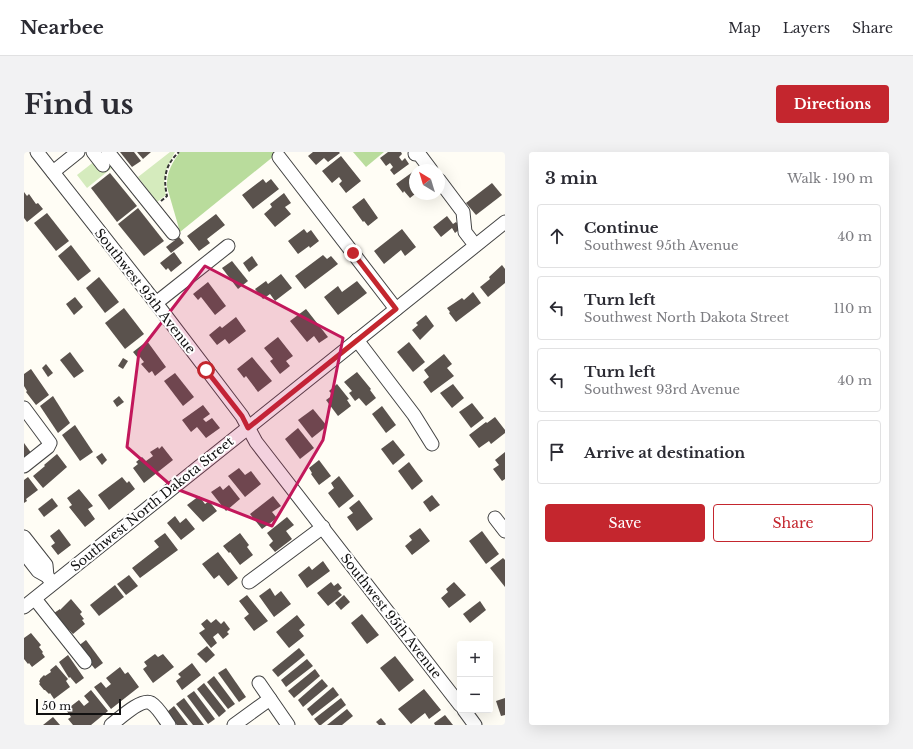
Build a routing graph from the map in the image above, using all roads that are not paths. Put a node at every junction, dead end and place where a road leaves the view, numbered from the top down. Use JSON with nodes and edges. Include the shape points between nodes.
{"nodes":[{"id":1,"x":37,"y":152,"type":"edge"},
{"id":2,"x":78,"y":152,"type":"edge"},
{"id":3,"x":93,"y":152,"type":"edge"},
{"id":4,"x":108,"y":152,"type":"edge"},
{"id":5,"x":415,"y":154,"type":"dead end"},
{"id":6,"x":279,"y":158,"type":"dead end"},
{"id":7,"x":426,"y":164,"type":"edge"},
{"id":8,"x":103,"y":165,"type":"dead end"},
{"id":9,"x":53,"y":172,"type":"junction"},
{"id":10,"x":445,"y":188,"type":"edge"},
{"id":11,"x":505,"y":222,"type":"edge"},
{"id":12,"x":173,"y":234,"type":"dead end"},
{"id":13,"x":475,"y":245,"type":"junction"},
{"id":14,"x":228,"y":246,"type":"dead end"},
{"id":15,"x":156,"y":303,"type":"junction"},
{"id":16,"x":396,"y":309,"type":"junction"},
{"id":17,"x":357,"y":340,"type":"junction"},
{"id":18,"x":26,"y":416,"type":"edge"},
{"id":19,"x":248,"y":428,"type":"junction"},
{"id":20,"x":432,"y":444,"type":"dead end"},
{"id":21,"x":24,"y":466,"type":"edge"},
{"id":22,"x":495,"y":518,"type":"dead end"},
{"id":23,"x":323,"y":527,"type":"junction"},
{"id":24,"x":505,"y":531,"type":"edge"},
{"id":25,"x":24,"y":537,"type":"edge"},
{"id":26,"x":24,"y":553,"type":"edge"},
{"id":27,"x":50,"y":580,"type":"junction"},
{"id":28,"x":249,"y":582,"type":"dead end"},
{"id":29,"x":34,"y":599,"type":"junction"},
{"id":30,"x":24,"y":607,"type":"edge"},
{"id":31,"x":84,"y":662,"type":"dead end"},
{"id":32,"x":259,"y":683,"type":"dead end"},
{"id":33,"x":270,"y":699,"type":"junction"},
{"id":34,"x":457,"y":701,"type":"edge"},
{"id":35,"x":466,"y":713,"type":"edge"},
{"id":36,"x":111,"y":725,"type":"edge"},
{"id":37,"x":169,"y":725,"type":"edge"},
{"id":38,"x":234,"y":725,"type":"edge"},
{"id":39,"x":288,"y":725,"type":"edge"},
{"id":40,"x":475,"y":725,"type":"edge"}],
"edges":[{"from":1,"to":9,"type":"street","name":"Southwest 95th Avenue"},
{"from":2,"to":9,"type":"street"},
{"from":3,"to":8,"type":"street"},
{"from":4,"to":12,"type":"street"},
{"from":5,"to":7,"type":"street","via":[[419,154]]},
{"from":6,"to":16,"type":"street"},
{"from":9,"to":15,"type":"street","name":"Southwest 95th Avenue"},
{"from":10,"to":13,"type":"street","via":[[462,212],[466,232]]},
{"from":11,"to":13,"type":"street","name":"Southwest North Dakota Street"},
{"from":13,"to":16,"type":"street","name":"Southwest North Dakota Street"},
{"from":14,"to":15,"type":"street"},
{"from":15,"to":19,"type":"street","name":"Southwest 95th Avenue","via":[[242,416]]},
{"from":16,"to":17,"type":"street","name":"Southwest North Dakota Street"},
{"from":17,"to":19,"type":"street","name":"Southwest North Dakota Street"},
{"from":17,"to":20,"type":"street","via":[[414,415]]},
{"from":18,"to":21,"type":"street","via":[[50,443]]},
{"from":19,"to":23,"type":"street","name":"Southwest 95th Avenue","via":[[256,442]]},
{"from":19,"to":27,"type":"street","name":"Southwest North Dakota Street"},
{"from":22,"to":24,"type":"street"},
{"from":23,"to":28,"type":"street"},
{"from":23,"to":34,"type":"street","name":"Southwest 95th Avenue"},
{"from":25,"to":27,"type":"street","via":[[46,566]]},
{"from":26,"to":27,"type":"street","via":[[38,571]]},
{"from":27,"to":29,"type":"street","name":"Southwest North Dakota Street"},
{"from":29,"to":30,"type":"street","name":"Southwest North Dakota Street"},
{"from":29,"to":31,"type":"street"},
{"from":32,"to":33,"type":"street"},
{"from":33,"to":38,"type":"street"},
{"from":33,"to":39,"type":"street"},
{"from":35,"to":40,"type":"street"},
{"from":36,"to":37,"type":"street","via":[[143,702],[152,704]]}]}
